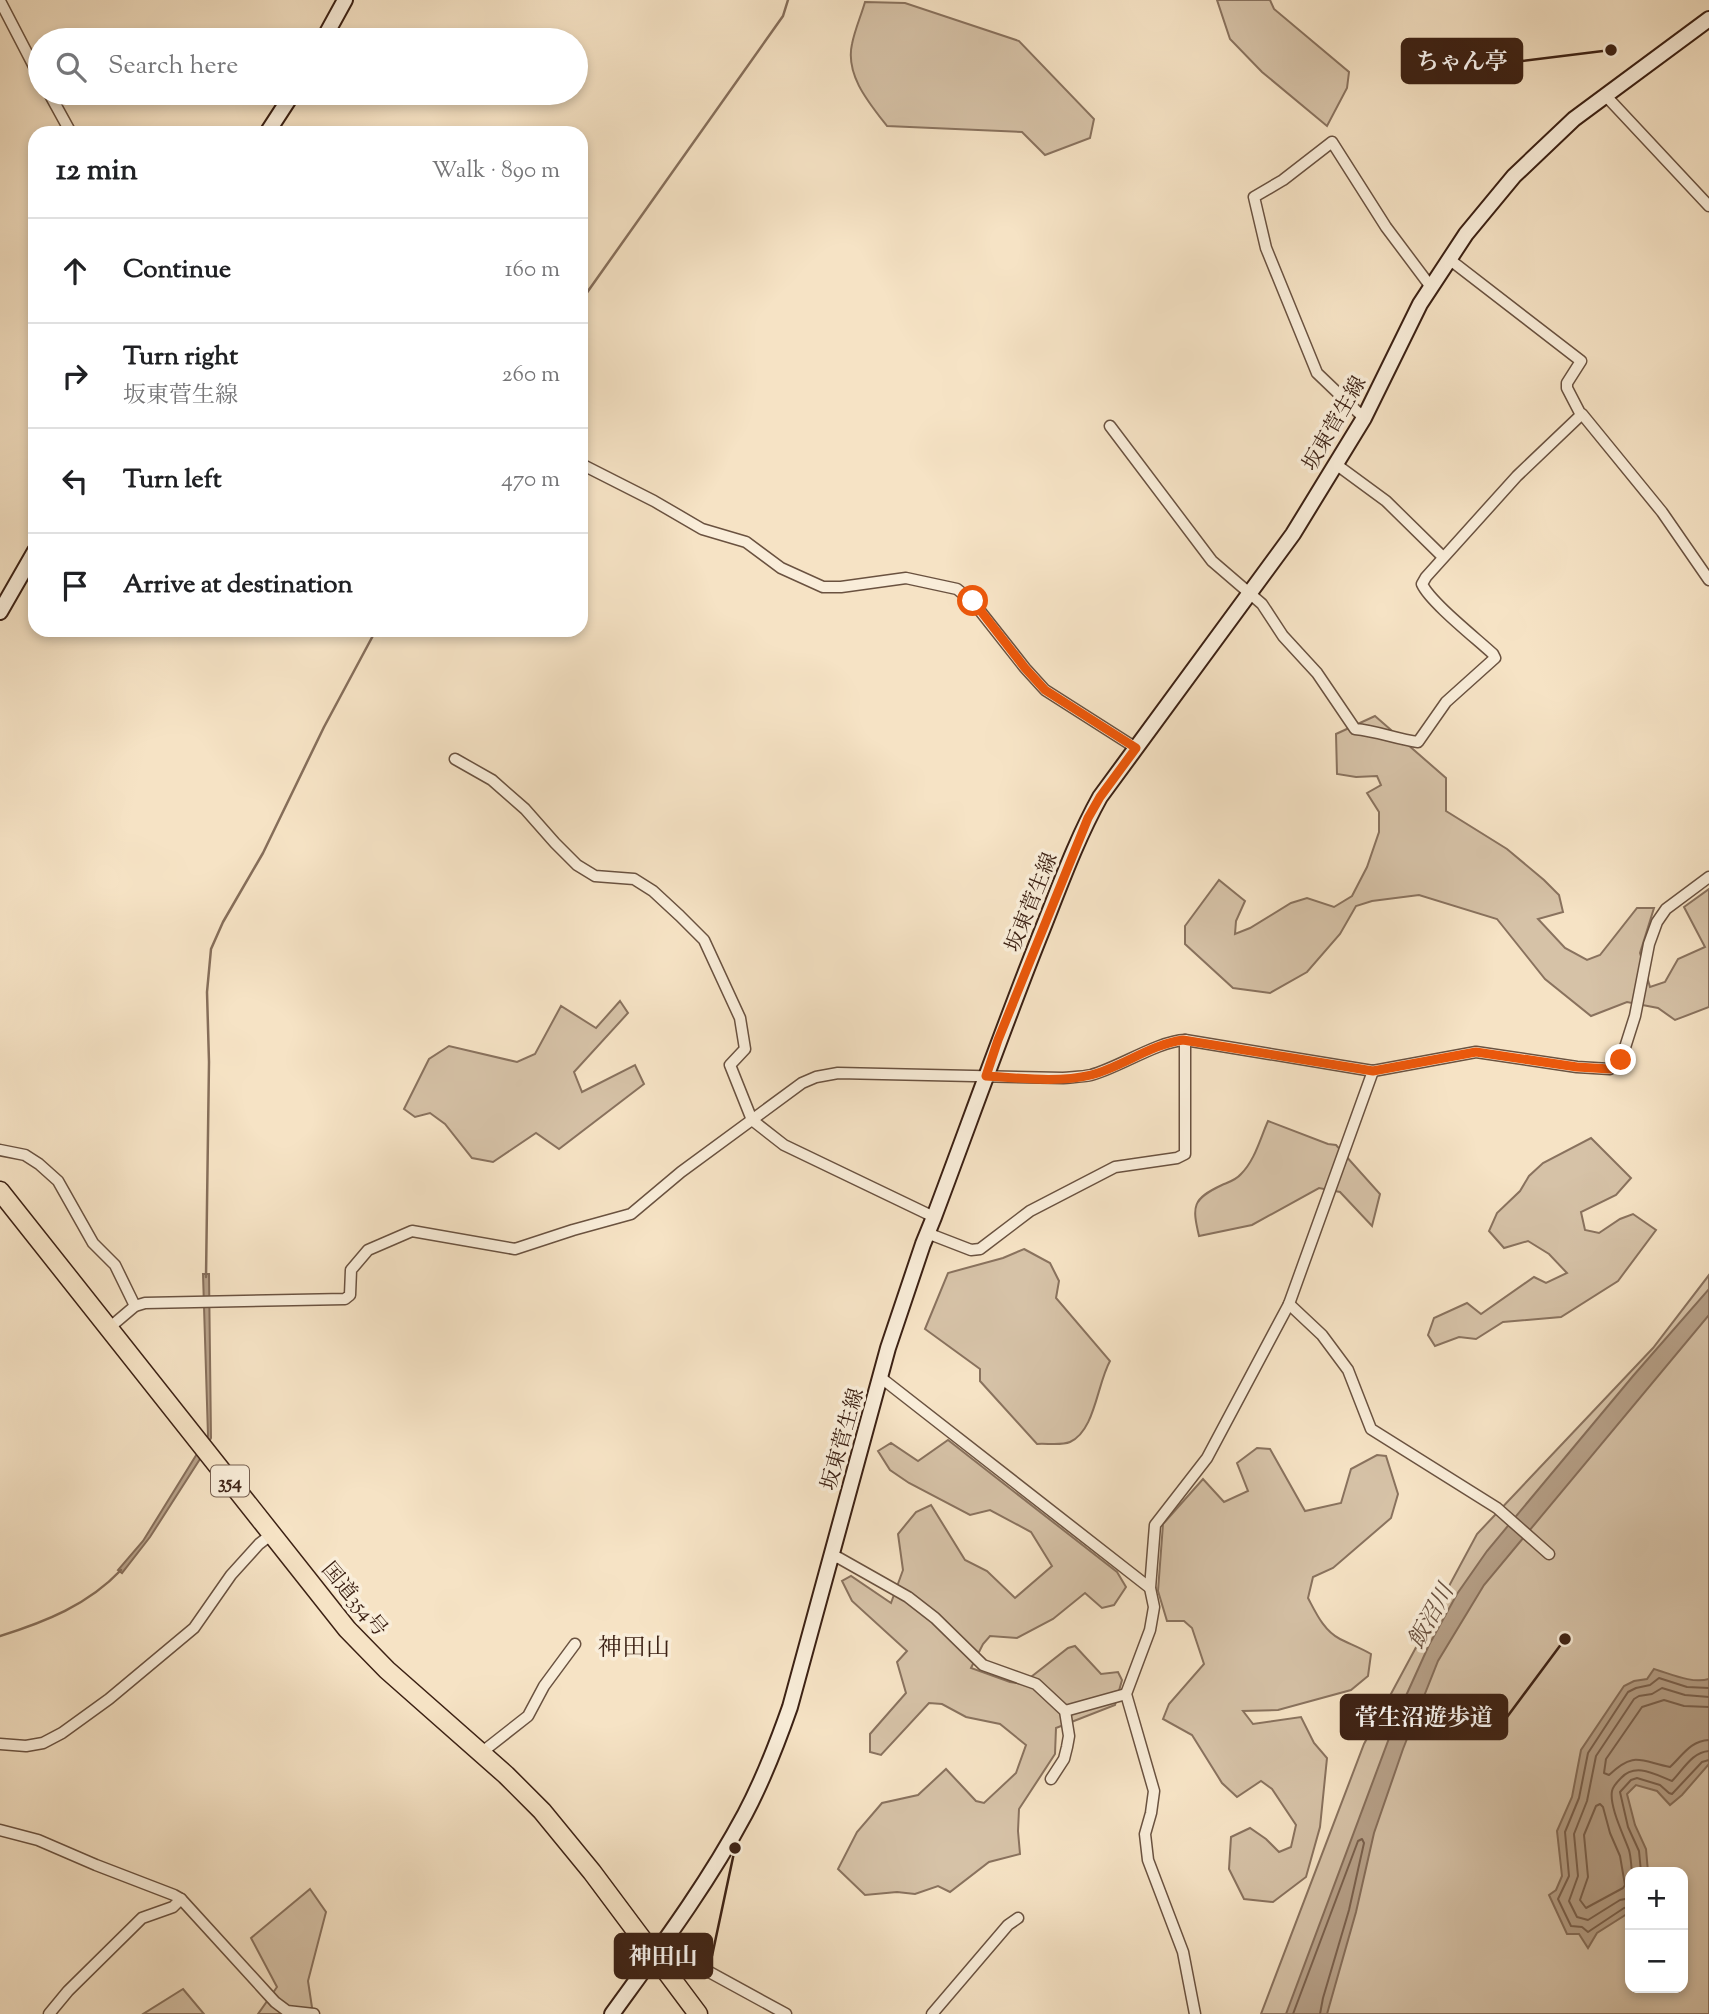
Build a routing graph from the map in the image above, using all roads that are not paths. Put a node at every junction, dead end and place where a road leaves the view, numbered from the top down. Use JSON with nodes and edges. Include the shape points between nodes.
{"nodes":[{"id":1,"x":345,"y":0,"type":"edge"},
{"id":2,"x":0,"y":1,"type":"edge"},
{"id":3,"x":1709,"y":19,"type":"edge"},
{"id":4,"x":330,"y":28,"type":"edge"},
{"id":5,"x":28,"y":55,"type":"edge"},
{"id":6,"x":1606,"y":96,"type":"junction"},
{"id":7,"x":55,"y":105,"type":"edge"},
{"id":8,"x":285,"y":105,"type":"edge"},
{"id":9,"x":67,"y":126,"type":"edge"},
{"id":10,"x":272,"y":126,"type":"edge"},
{"id":11,"x":1709,"y":206,"type":"edge"},
{"id":12,"x":1449,"y":259,"type":"junction"},
{"id":13,"x":1431,"y":287,"type":"junction"},
{"id":14,"x":1581,"y":415,"type":"junction"},
{"id":15,"x":1364,"y":418,"type":"junction"},
{"id":16,"x":1110,"y":426,"type":"dead end"},
{"id":17,"x":1337,"y":465,"type":"junction"},
{"id":18,"x":588,"y":468,"type":"edge"},
{"id":19,"x":1443,"y":557,"type":"junction"},
{"id":20,"x":28,"y":563,"type":"edge"},
{"id":21,"x":1709,"y":580,"type":"edge"},
{"id":22,"x":1250,"y":594,"type":"junction"},
{"id":23,"x":0,"y":612,"type":"edge"},
{"id":24,"x":1136,"y":748,"type":"junction"},
{"id":25,"x":455,"y":759,"type":"dead end"},
{"id":26,"x":1709,"y":877,"type":"edge"},
{"id":27,"x":1185,"y":1040,"type":"junction"},
{"id":28,"x":1373,"y":1071,"type":"junction"},
{"id":29,"x":986,"y":1076,"type":"junction"},
{"id":30,"x":752,"y":1120,"type":"junction"},
{"id":31,"x":0,"y":1150,"type":"edge"},
{"id":32,"x":0,"y":1191,"type":"edge"},
{"id":33,"x":934,"y":1217,"type":"junction"},
{"id":34,"x":927,"y":1233,"type":"junction"},
{"id":35,"x":1289,"y":1304,"type":"junction"},
{"id":36,"x":135,"y":1306,"type":"junction"},
{"id":37,"x":109,"y":1328,"type":"junction"},
{"id":38,"x":880,"y":1377,"type":"junction"},
{"id":39,"x":272,"y":1534,"type":"junction"},
{"id":40,"x":1547,"y":1552,"type":"dead end"},
{"id":41,"x":831,"y":1556,"type":"junction"},
{"id":42,"x":1150,"y":1588,"type":"junction"},
{"id":43,"x":575,"y":1644,"type":"dead end"},
{"id":44,"x":1126,"y":1694,"type":"junction"},
{"id":45,"x":1065,"y":1711,"type":"junction"},
{"id":46,"x":0,"y":1744,"type":"edge"},
{"id":47,"x":479,"y":1752,"type":"junction"},
{"id":48,"x":1051,"y":1779,"type":"dead end"},
{"id":49,"x":0,"y":1830,"type":"edge"},
{"id":50,"x":181,"y":1899,"type":"junction"},
{"id":51,"x":1018,"y":1918,"type":"dead end"},
{"id":52,"x":655,"y":1955,"type":"junction"},
{"id":53,"x":680,"y":1956,"type":"dead end"},
{"id":54,"x":49,"y":2014,"type":"edge"},
{"id":55,"x":314,"y":2014,"type":"edge"},
{"id":56,"x":612,"y":2014,"type":"edge"},
{"id":57,"x":698,"y":2014,"type":"edge"},
{"id":58,"x":786,"y":2014,"type":"edge"},
{"id":59,"x":932,"y":2014,"type":"edge"},
{"id":60,"x":1195,"y":2014,"type":"edge"}],
"edges":[{"from":1,"to":4,"type":"main road"},
{"from":2,"to":5,"type":"street"},
{"from":3,"to":6,"type":"main road","name":"坂東菅生線"},
{"from":6,"to":11,"type":"street"},
{"from":6,"to":12,"type":"main road","name":"坂東菅生線","via":[[1574,119],[1514,176]]},
{"from":7,"to":9,"type":"street"},
{"from":8,"to":10,"type":"main road"},
{"from":12,"to":13,"type":"main road","name":"坂東菅生線"},
{"from":12,"to":14,"type":"street","via":[[1581,361],[1567,388]]},
{"from":13,"to":15,"type":"main road","name":"坂東菅生線"},
{"from":13,"to":15,"type":"street","via":[[1385,227],[1332,142],[1254,197],[1266,248],[1318,373]]},
{"from":14,"to":19,"type":"street"},
{"from":14,"to":21,"type":"street","via":[[1662,512]]},
{"from":15,"to":17,"type":"main road","name":"坂東菅生線"},
{"from":16,"to":22,"type":"street","via":[[1212,561]]},
{"from":17,"to":19,"type":"street","via":[[1386,501]]},
{"from":17,"to":22,"type":"main road","name":"坂東菅生線"},
{"from":18,"to":24,"type":"street","via":[[702,529],[746,542],[781,568],[823,587],[906,578],[957,589],[973,601],[1045,690]]},
{"from":19,"to":22,"type":"street","via":[[1426,577],[1424,589],[1495,658],[1446,702],[1418,742],[1355,729],[1317,673]]},
{"from":20,"to":23,"type":"main road"},
{"from":22,"to":24,"type":"main road","name":"坂東菅生線"},
{"from":24,"to":29,"type":"main road","name":"坂東菅生線","via":[[1088,818]]},
{"from":25,"to":30,"type":"street","via":[[492,780],[577,865],[595,876],[634,880],[653,891],[704,940],[740,1017],[745,1049],[730,1065]]},
{"from":26,"to":28,"type":"street","via":[[1666,909],[1657,922],[1621,1060],[1610,1069],[1476,1052]]},
{"from":27,"to":28,"type":"street"},
{"from":27,"to":29,"type":"street","via":[[1091,1075]]},
{"from":27,"to":34,"type":"street","via":[[1185,1154],[1115,1167],[1030,1211],[980,1249],[971,1250]]},
{"from":28,"to":35,"type":"street"},
{"from":29,"to":30,"type":"street","via":[[827,1075],[802,1083]]},
{"from":29,"to":33,"type":"main road","name":"坂東菅生線"},
{"from":30,"to":33,"type":"street","via":[[784,1145]]},
{"from":30,"to":36,"type":"street","via":[[631,1214],[515,1249],[412,1231],[368,1250],[352,1269],[350,1295],[345,1299]]},
{"from":31,"to":36,"type":"street","via":[[25,1155],[58,1181],[93,1243],[115,1265]]},
{"from":32,"to":37,"type":"highway","name":"国道354号","number":"354"},
{"from":33,"to":34,"type":"main road","name":"坂東菅生線"},
{"from":34,"to":38,"type":"main road","name":"坂東菅生線"},
{"from":35,"to":40,"type":"street","via":[[1322,1335],[1349,1370],[1371,1429],[1497,1507]]},
{"from":35,"to":42,"type":"street","via":[[1207,1458],[1155,1525]]},
{"from":36,"to":37,"type":"street"},
{"from":37,"to":39,"type":"highway","name":"国道354号","number":"354"},
{"from":38,"to":41,"type":"main road","name":"坂東菅生線"},
{"from":38,"to":42,"type":"street"},
{"from":39,"to":46,"type":"street","via":[[231,1575],[194,1628],[109,1699],[43,1742]]},
{"from":39,"to":47,"type":"highway","name":"国道354号","number":"354","via":[[347,1629]]},
{"from":41,"to":45,"type":"street","via":[[908,1597],[983,1665],[1037,1684]]},
{"from":41,"to":52,"type":"main road","name":"坂東菅生線","via":[[790,1707],[762,1779],[706,1880]]},
{"from":42,"to":44,"type":"street","via":[[1154,1607],[1150,1630]]},
{"from":43,"to":47,"type":"street","via":[[528,1716]]},
{"from":44,"to":45,"type":"street"},
{"from":44,"to":60,"type":"street","via":[[1154,1791],[1145,1834],[1148,1860],[1183,1952]]},
{"from":45,"to":48,"type":"street","via":[[1067,1747]]},
{"from":47,"to":52,"type":"highway","name":"国道354号","number":"354","via":[[542,1811]]},
{"from":49,"to":50,"type":"street","via":[[38,1840]]},
{"from":50,"to":54,"type":"street","via":[[173,1907],[142,1918]]},
{"from":50,"to":55,"type":"street","via":[[275,2002],[287,2011]]},
{"from":51,"to":59,"type":"street"},
{"from":52,"to":56,"type":"main road","name":"坂東菅生線"},
{"from":52,"to":57,"type":"highway","name":"国道354号","number":"354"},
{"from":53,"to":58,"type":"street"}]}
